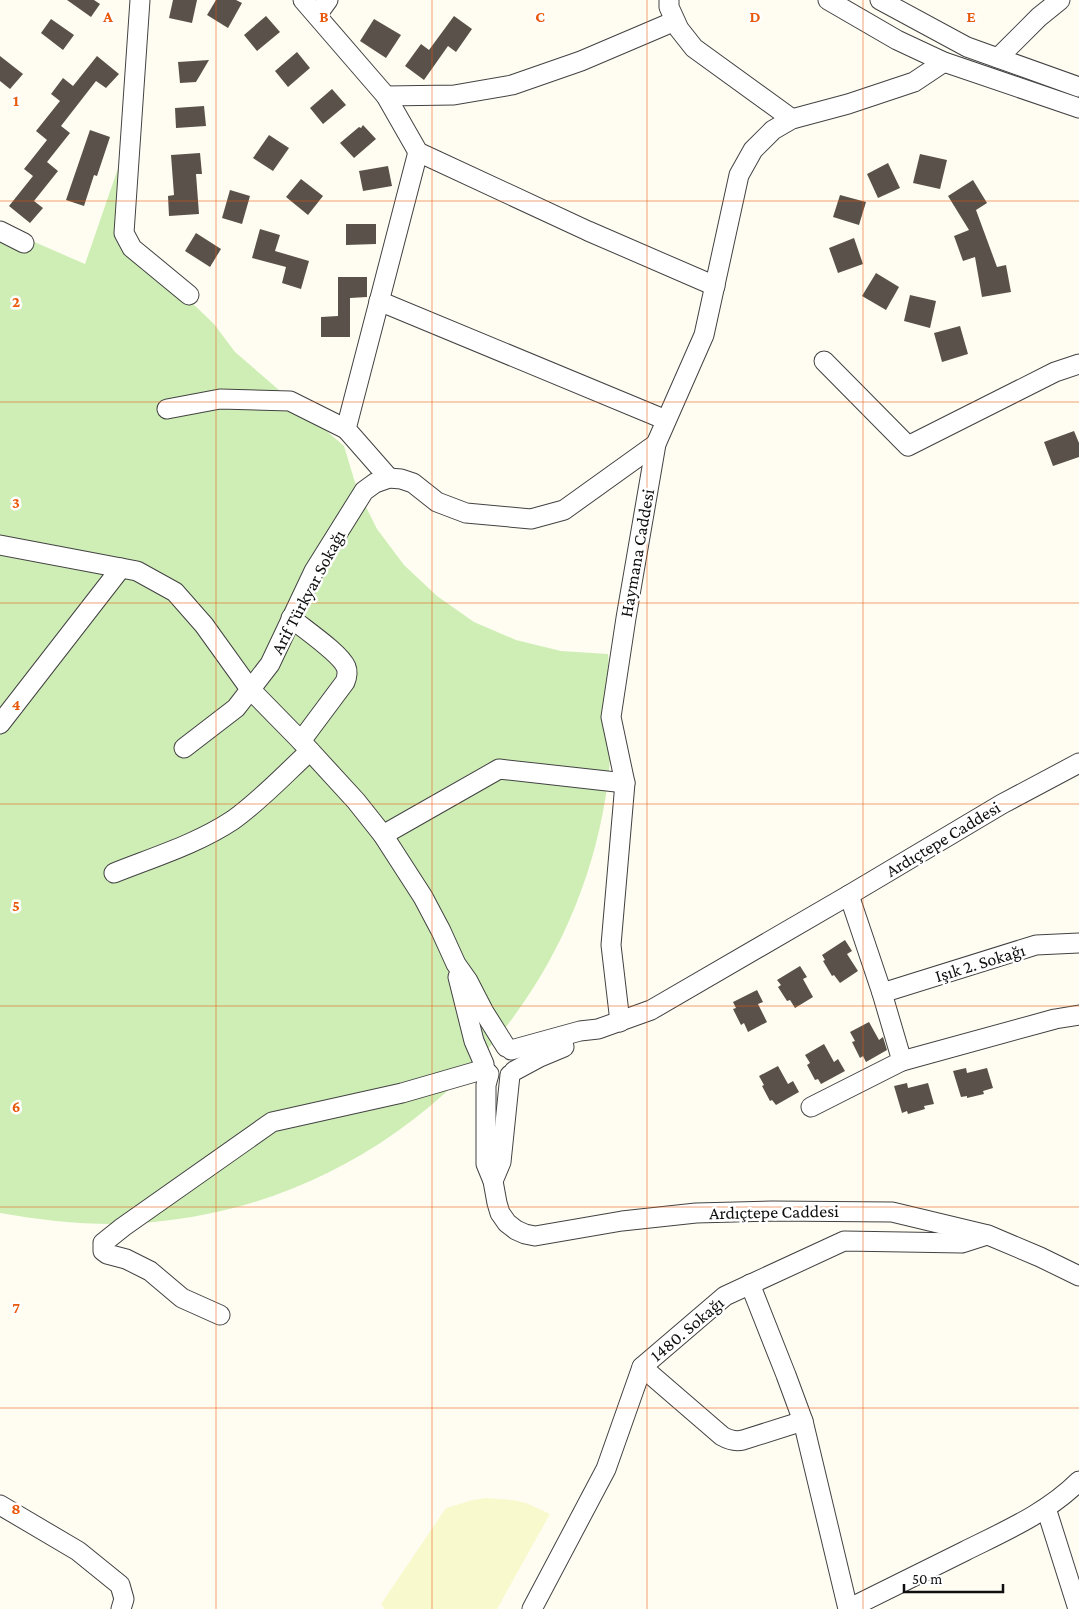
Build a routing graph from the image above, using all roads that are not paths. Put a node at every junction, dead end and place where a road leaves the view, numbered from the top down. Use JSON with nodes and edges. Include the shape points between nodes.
{"nodes":[{"id":1,"x":140,"y":0,"type":"edge"},
{"id":2,"x":303,"y":0,"type":"edge"},
{"id":3,"x":328,"y":0,"type":"edge"},
{"id":4,"x":669,"y":0,"type":"edge"},
{"id":5,"x":828,"y":0,"type":"edge"},
{"id":6,"x":880,"y":0,"type":"edge"},
{"id":7,"x":1060,"y":0,"type":"edge"},
{"id":8,"x":317,"y":15,"type":"junction"},
{"id":9,"x":675,"y":21,"type":"junction"},
{"id":10,"x":998,"y":58,"type":"junction"},
{"id":11,"x":944,"y":62,"type":"junction"},
{"id":12,"x":1079,"y":87,"type":"edge"},
{"id":13,"x":386,"y":96,"type":"junction"},
{"id":14,"x":1079,"y":108,"type":"edge"},
{"id":15,"x":792,"y":119,"type":"junction"},
{"id":16,"x":418,"y":152,"type":"junction"},
{"id":17,"x":0,"y":231,"type":"edge"},
{"id":18,"x":24,"y":243,"type":"dead end"},
{"id":19,"x":715,"y":286,"type":"junction"},
{"id":20,"x":189,"y":295,"type":"dead end"},
{"id":21,"x":379,"y":300,"type":"junction"},
{"id":22,"x":824,"y":361,"type":"dead end"},
{"id":23,"x":1079,"y":364,"type":"edge"},
{"id":24,"x":167,"y":409,"type":"dead end"},
{"id":25,"x":666,"y":420,"type":"junction"},
{"id":26,"x":346,"y":429,"type":"junction"},
{"id":27,"x":656,"y":444,"type":"junction"},
{"id":28,"x":389,"y":478,"type":"junction"},
{"id":29,"x":0,"y":545,"type":"edge"},
{"id":30,"x":121,"y":568,"type":"junction"},
{"id":31,"x":291,"y":618,"type":"junction"},
{"id":32,"x":250,"y":689,"type":"junction"},
{"id":33,"x":0,"y":724,"type":"edge"},
{"id":34,"x":305,"y":746,"type":"junction"},
{"id":35,"x":184,"y":748,"type":"dead end"},
{"id":36,"x":1079,"y":763,"type":"edge"},
{"id":37,"x":625,"y":783,"type":"junction"},
{"id":38,"x":383,"y":836,"type":"junction"},
{"id":39,"x":114,"y":873,"type":"dead end"},
{"id":40,"x":849,"y":895,"type":"junction"},
{"id":41,"x":1079,"y":943,"type":"edge"},
{"id":42,"x":456,"y":964,"type":"junction"},
{"id":43,"x":882,"y":993,"type":"junction"},
{"id":44,"x":1079,"y":1015,"type":"edge"},
{"id":45,"x":620,"y":1022,"type":"junction"},
{"id":46,"x":598,"y":1029,"type":"junction"},
{"id":47,"x":509,"y":1048,"type":"junction"},
{"id":48,"x":902,"y":1061,"type":"junction"},
{"id":49,"x":486,"y":1069,"type":"junction"},
{"id":50,"x":512,"y":1073,"type":"junction"},
{"id":51,"x":811,"y":1106,"type":"dead end"},
{"id":52,"x":493,"y":1181,"type":"junction"},
{"id":53,"x":988,"y":1235,"type":"junction"},
{"id":54,"x":1079,"y":1276,"type":"edge"},
{"id":55,"x":750,"y":1284,"type":"junction"},
{"id":56,"x":220,"y":1315,"type":"dead end"},
{"id":57,"x":642,"y":1367,"type":"junction"},
{"id":58,"x":803,"y":1421,"type":"junction"},
{"id":59,"x":1079,"y":1481,"type":"edge"},
{"id":60,"x":0,"y":1505,"type":"edge"},
{"id":61,"x":1046,"y":1508,"type":"junction"},
{"id":62,"x":121,"y":1609,"type":"edge"},
{"id":63,"x":532,"y":1609,"type":"edge"},
{"id":64,"x":848,"y":1609,"type":"edge"},
{"id":65,"x":1078,"y":1609,"type":"edge"}],
"edges":[{"from":1,"to":20,"type":"street","via":[[124,233],[132,248]]},
{"from":2,"to":8,"type":"street"},
{"from":3,"to":8,"type":"street"},
{"from":4,"to":9,"type":"street"},
{"from":5,"to":11,"type":"street","via":[[897,40]]},
{"from":6,"to":10,"type":"street","via":[[967,47]]},
{"from":7,"to":10,"type":"street"},
{"from":8,"to":13,"type":"street"},
{"from":9,"to":13,"type":"street","via":[[581,61],[512,85],[454,95]]},
{"from":9,"to":15,"type":"street","via":[[694,48]]},
{"from":10,"to":12,"type":"street"},
{"from":11,"to":14,"type":"street"},
{"from":11,"to":15,"type":"street","name":"Haymana Caddesi","via":[[914,82]]},
{"from":13,"to":16,"type":"street"},
{"from":15,"to":19,"type":"street","name":"Haymana Caddesi","via":[[773,130],[753,150],[739,175]]},
{"from":16,"to":19,"type":"street"},
{"from":16,"to":21,"type":"street"},
{"from":17,"to":18,"type":"street"},
{"from":19,"to":25,"type":"street","name":"Haymana Caddesi","via":[[704,335]]},
{"from":21,"to":25,"type":"street"},
{"from":21,"to":26,"type":"street"},
{"from":22,"to":23,"type":"street","via":[[908,446],[1055,372]]},
{"from":24,"to":26,"type":"street","via":[[220,399],[290,401]]},
{"from":25,"to":27,"type":"street","name":"Haymana Caddesi"},
{"from":26,"to":28,"type":"street"},
{"from":27,"to":28,"type":"street","via":[[564,510],[531,519],[466,513],[438,502],[413,484]]},
{"from":27,"to":37,"type":"street","name":"Haymana Caddesi","via":[[611,717]]},
{"from":28,"to":31,"type":"street","name":"Arif Türkyar Sokağı","via":[[364,491],[314,572]]},
{"from":29,"to":30,"type":"street"},
{"from":30,"to":32,"type":"street","via":[[137,571],[175,592],[204,625]]},
{"from":30,"to":33,"type":"street"},
{"from":31,"to":32,"type":"street","name":"Arif Türkyar Sokağı","via":[[270,664]]},
{"from":31,"to":34,"type":"street","via":[[334,653],[344,664],[347,674]]},
{"from":32,"to":34,"type":"street"},
{"from":32,"to":35,"type":"street","name":"Arif Türkyar Sokağı","via":[[236,708]]},
{"from":34,"to":38,"type":"street","via":[[356,801]]},
{"from":34,"to":39,"type":"street","via":[[249,808],[232,820],[198,840]]},
{"from":36,"to":40,"type":"street","name":"Ardıçtepe Caddesi","via":[[1002,804]]},
{"from":37,"to":38,"type":"street","via":[[499,768]]},
{"from":37,"to":45,"type":"street","name":"Haymana Caddesi","via":[[610,945]]},
{"from":38,"to":42,"type":"street","via":[[423,898]]},
{"from":40,"to":43,"type":"street"},
{"from":40,"to":45,"type":"street","name":"Ardıçtepe Caddesi","via":[[651,1010]]},
{"from":41,"to":43,"type":"street","name":"Işık 2. Sokağı","via":[[1036,945]]},
{"from":42,"to":47,"type":"street"},
{"from":42,"to":49,"type":"street","via":[[474,1042]]},
{"from":43,"to":48,"type":"street"},
{"from":44,"to":48,"type":"street"},
{"from":45,"to":46,"type":"street","name":"Ardıçtepe Caddesi"},
{"from":46,"to":47,"type":"street","name":"Ardıçtepe Caddesi"},
{"from":46,"to":50,"type":"street","name":"Ardıçtepe Caddesi","via":[[581,1041],[540,1057]]},
{"from":47,"to":49,"type":"street","via":[[490,1049],[484,1058]]},
{"from":47,"to":50,"type":"street","via":[[516,1060]]},
{"from":48,"to":51,"type":"street"},
{"from":49,"to":50,"type":"street","via":[[499,1078]]},
{"from":49,"to":52,"type":"street","name":"Ardıçtepe Caddesi","via":[[486,1164]]},
{"from":49,"to":56,"type":"street","via":[[402,1093],[272,1122],[103,1243],[103,1251],[107,1254],[150,1271],[182,1298]]},
{"from":50,"to":52,"type":"street","via":[[501,1162]]},
{"from":52,"to":53,"type":"street","name":"Ardıçtepe Caddesi","via":[[500,1213],[507,1223],[516,1230],[536,1236],[622,1221],[696,1213],[772,1211],[892,1212]]},
{"from":53,"to":54,"type":"street","name":"Ardıçtepe Caddesi"},
{"from":53,"to":55,"type":"street","name":"1480. Sokağı","via":[[962,1243],[844,1241]]},
{"from":55,"to":57,"type":"street","name":"1480. Sokağı","via":[[725,1296]]},
{"from":55,"to":58,"type":"street"},
{"from":57,"to":58,"type":"street","via":[[727,1439],[743,1440]]},
{"from":57,"to":63,"type":"street","name":"1480. Sokağı","via":[[606,1469]]},
{"from":58,"to":64,"type":"street"},
{"from":59,"to":61,"type":"street"},
{"from":60,"to":62,"type":"street","via":[[78,1552],[120,1585],[124,1599]]},
{"from":61,"to":64,"type":"street"},
{"from":61,"to":65,"type":"street"}]}
